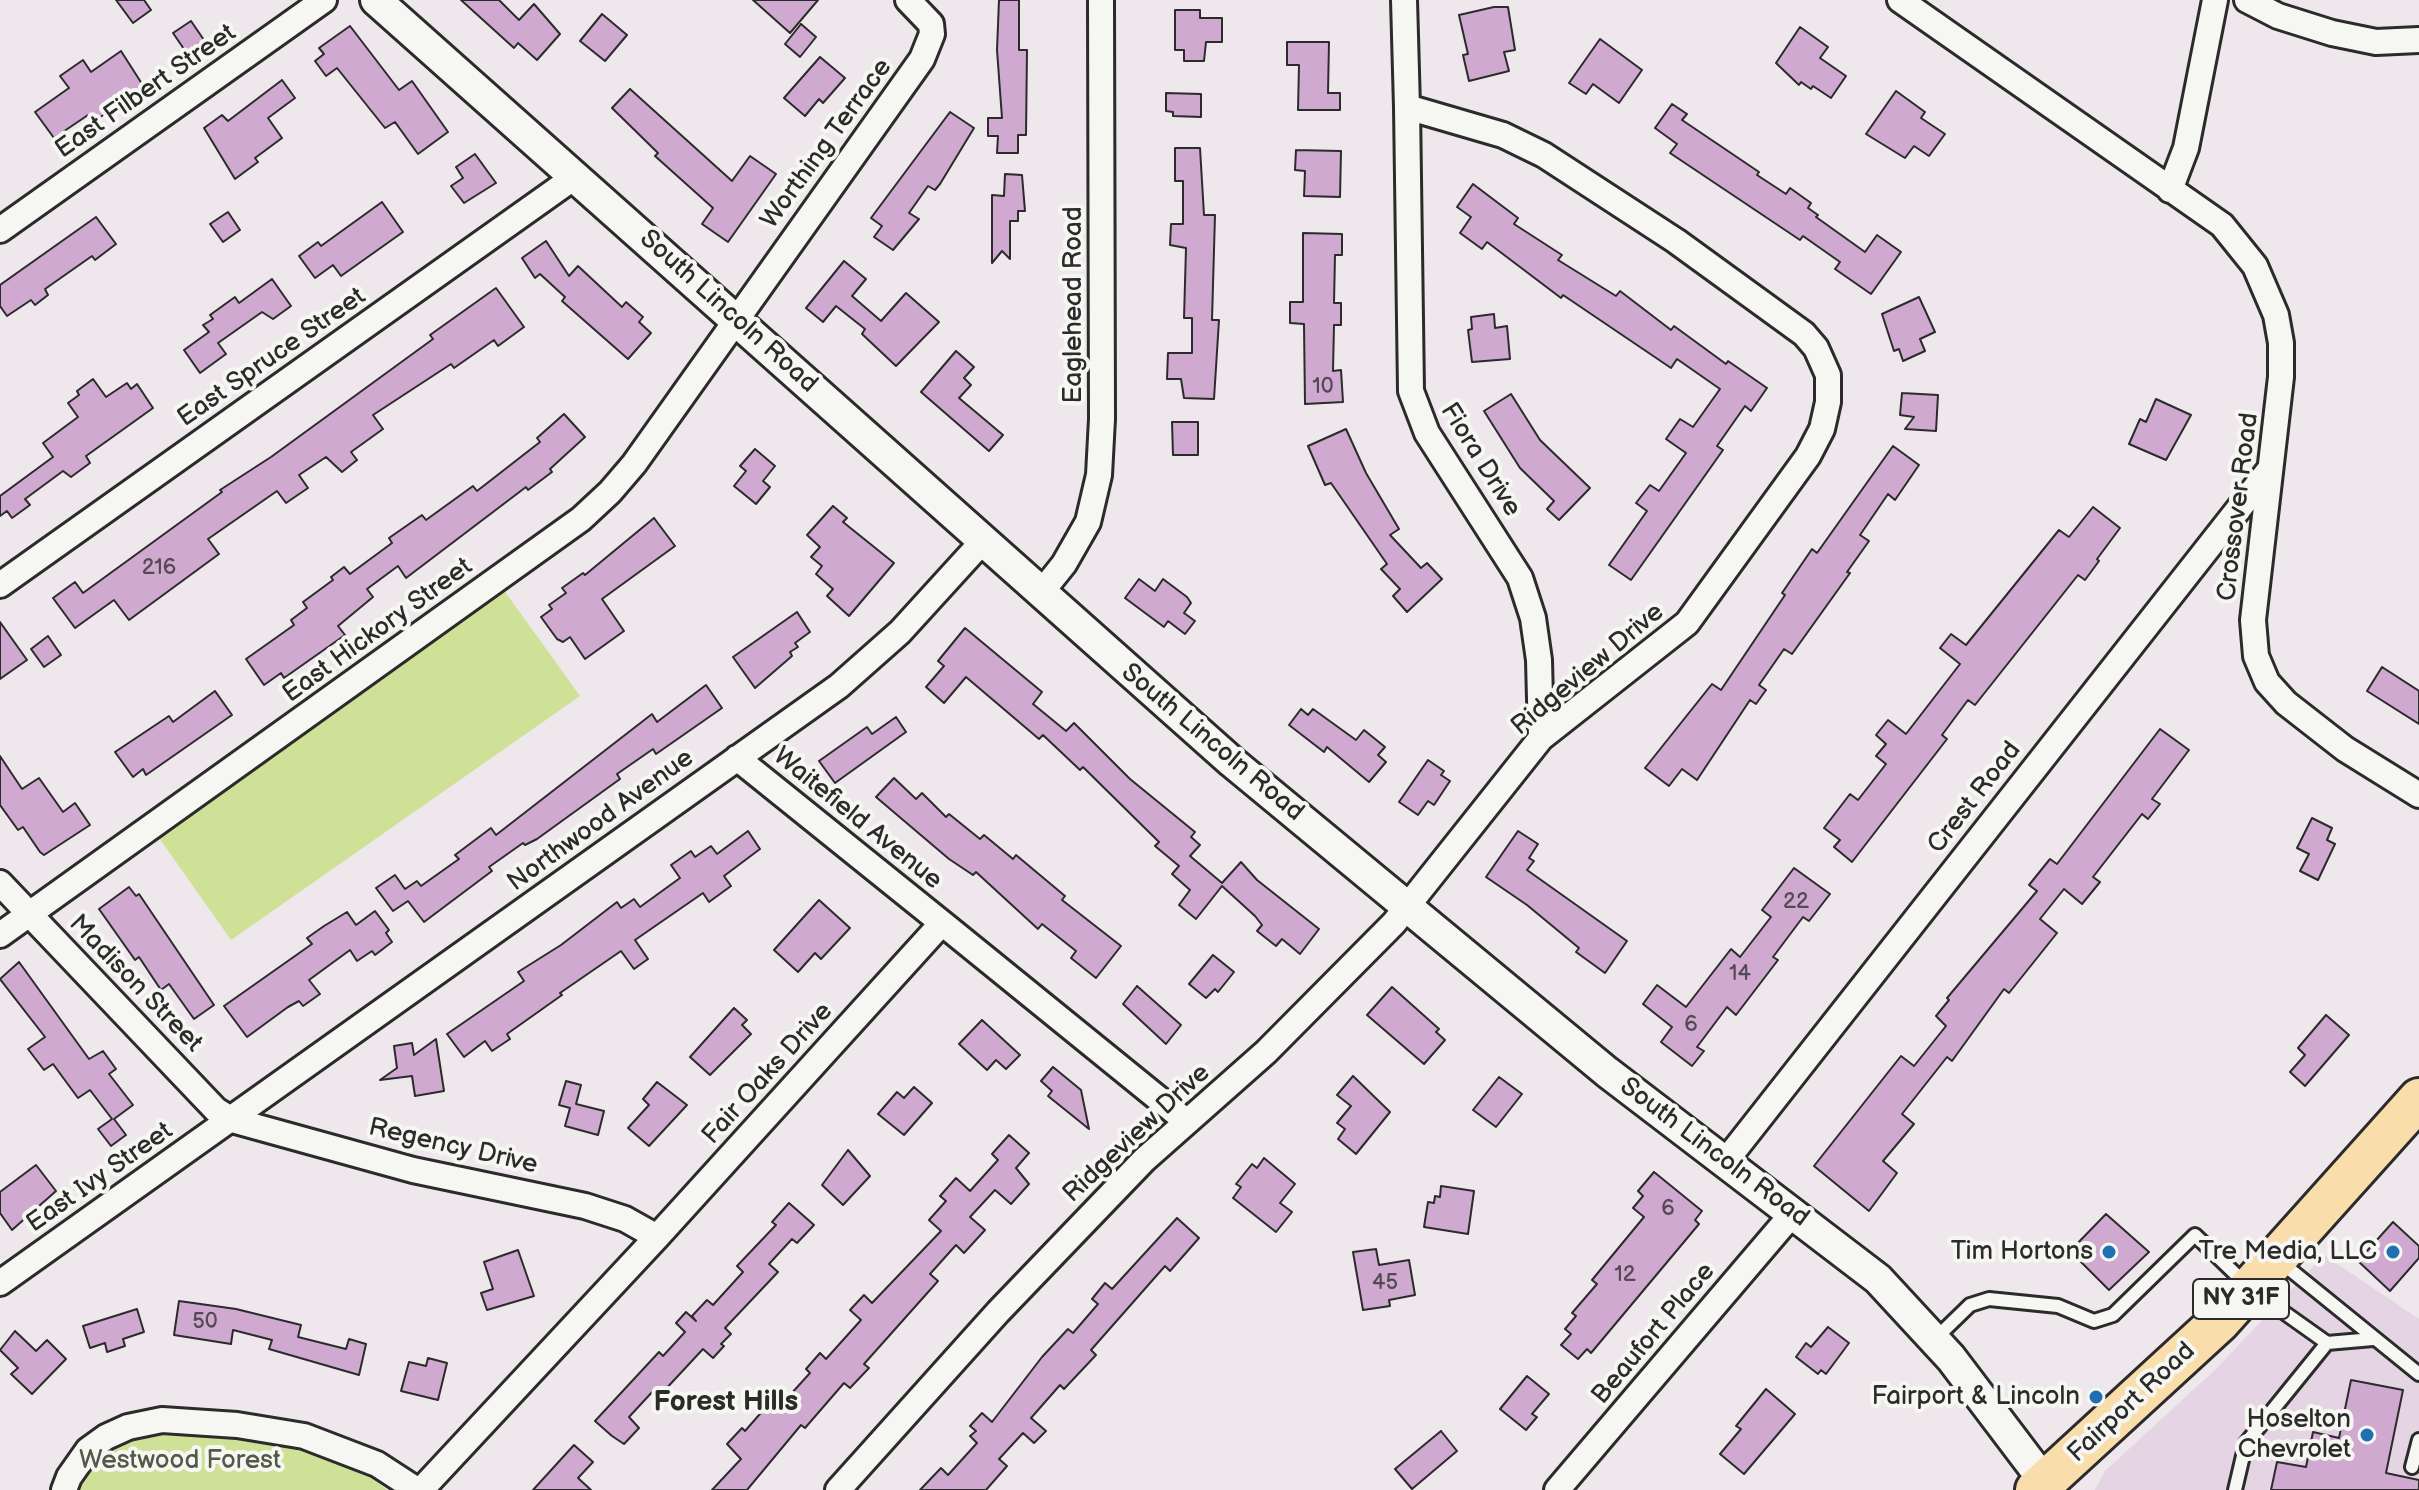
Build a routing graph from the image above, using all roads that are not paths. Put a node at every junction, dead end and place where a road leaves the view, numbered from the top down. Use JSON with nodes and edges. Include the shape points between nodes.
{"nodes":[{"id":1,"x":324,"y":0,"type":"edge"},
{"id":2,"x":376,"y":0,"type":"edge"},
{"id":3,"x":908,"y":0,"type":"edge"},
{"id":4,"x":1101,"y":0,"type":"edge"},
{"id":5,"x":1404,"y":0,"type":"edge"},
{"id":6,"x":1900,"y":0,"type":"edge"},
{"id":7,"x":2215,"y":0,"type":"edge"},
{"id":8,"x":2247,"y":0,"type":"edge"},
{"id":9,"x":2419,"y":40,"type":"edge"},
{"id":10,"x":1407,"y":107,"type":"junction"},
{"id":11,"x":576,"y":176,"type":"junction"},
{"id":12,"x":2170,"y":190,"type":"junction"},
{"id":13,"x":0,"y":230,"type":"edge"},
{"id":14,"x":735,"y":318,"type":"junction"},
{"id":15,"x":2270,"y":469,"type":"junction"},
{"id":16,"x":982,"y":542,"type":"junction"},
{"id":17,"x":0,"y":585,"type":"edge"},
{"id":18,"x":1040,"y":594,"type":"junction"},
{"id":19,"x":1541,"y":738,"type":"junction"},
{"id":20,"x":737,"y":758,"type":"junction"},
{"id":21,"x":2419,"y":795,"type":"edge"},
{"id":22,"x":0,"y":883,"type":"edge"},
{"id":23,"x":1407,"y":907,"type":"junction"},
{"id":24,"x":30,"y":914,"type":"junction"},
{"id":25,"x":942,"y":923,"type":"junction"},
{"id":26,"x":0,"y":935,"type":"edge"},
{"id":27,"x":2419,"y":1099,"type":"edge"},
{"id":28,"x":232,"y":1120,"type":"junction"},
{"id":29,"x":1186,"y":1121,"type":"junction"},
{"id":30,"x":1725,"y":1162,"type":"junction"},
{"id":31,"x":1793,"y":1213,"type":"junction"},
{"id":32,"x":657,"y":1237,"type":"junction"},
{"id":33,"x":2278,"y":1259,"type":"junction"},
{"id":34,"x":0,"y":1283,"type":"edge"},
{"id":35,"x":2251,"y":1289,"type":"junction"},
{"id":36,"x":1935,"y":1339,"type":"junction"},
{"id":37,"x":2373,"y":1339,"type":"junction"},
{"id":38,"x":2327,"y":1343,"type":"junction"},
{"id":39,"x":2419,"y":1374,"type":"edge"},
{"id":40,"x":2419,"y":1440,"type":"edge"},
{"id":41,"x":2412,"y":1467,"type":"dead end"},
{"id":42,"x":2044,"y":1487,"type":"edge"},
{"id":43,"x":64,"y":1490,"type":"edge"},
{"id":44,"x":419,"y":1490,"type":"edge"},
{"id":45,"x":838,"y":1490,"type":"edge"},
{"id":46,"x":1557,"y":1490,"type":"edge"},
{"id":47,"x":2235,"y":1490,"type":"edge"}],
"edges":[{"from":1,"to":13,"type":"street","name":"East Filbert Street"},
{"from":2,"to":11,"type":"street","name":"South Lincoln Road"},
{"from":3,"to":14,"type":"street","name":"Worthing Terrace","via":[[931,24],[922,59]]},
{"from":4,"to":18,"type":"street","name":"Eaglehead Road","via":[[1099,475],[1088,522]]},
{"from":5,"to":10,"type":"street"},
{"from":6,"to":12,"type":"street","name":"Crossover Road"},
{"from":7,"to":12,"type":"street","via":[[2186,148]]},
{"from":8,"to":9,"type":"street","via":[[2332,33],[2376,42]]},
{"from":10,"to":19,"type":"street","name":"Fiora Drive","via":[[1411,391],[1427,433],[1520,578],[1539,660]]},
{"from":10,"to":19,"type":"street","name":"Ridgeview Drive","via":[[1503,135],[1544,155],[1676,241],[1804,334],[1828,375],[1822,429],[1808,456],[1698,611]]},
{"from":11,"to":14,"type":"street","name":"South Lincoln Road"},
{"from":11,"to":17,"type":"street","name":"East Spruce Street"},
{"from":12,"to":15,"type":"street","name":"Crossover Road","via":[[2222,225],[2239,245],[2276,315],[2281,377]]},
{"from":14,"to":16,"type":"street","name":"South Lincoln Road"},
{"from":14,"to":24,"type":"street","name":"East Hickory Street","via":[[634,464],[581,519]]},
{"from":15,"to":21,"type":"street","name":"Crossover Road","via":[[2253,640],[2267,682],[2311,724]]},
{"from":15,"to":30,"type":"street","name":"Crest Road"},
{"from":16,"to":18,"type":"street","name":"South Lincoln Road"},
{"from":16,"to":20,"type":"street","name":"Northwood Avenue","via":[[872,659]]},
{"from":18,"to":23,"type":"street","name":"South Lincoln Road"},
{"from":19,"to":23,"type":"street","name":"Ridgeview Drive"},
{"from":20,"to":25,"type":"street","name":"Waitefield Avenue"},
{"from":20,"to":28,"type":"street","name":"Northwood Avenue"},
{"from":22,"to":24,"type":"street","name":"Madison Street"},
{"from":23,"to":29,"type":"street","name":"Ridgeview Drive","via":[[1266,1052]]},
{"from":23,"to":30,"type":"street","name":"South Lincoln Road"},
{"from":24,"to":26,"type":"street","name":"East Hickory Street"},
{"from":24,"to":28,"type":"street","name":"Madison Street","via":[[216,1110]]},
{"from":25,"to":29,"type":"street"},
{"from":25,"to":32,"type":"street","name":"Fair Oaks Drive"},
{"from":27,"to":33,"type":"main road","name":"Fairport Road","number":"NY 31F"},
{"from":28,"to":32,"type":"street","name":"Regency Drive","via":[[413,1170],[585,1206]]},
{"from":28,"to":34,"type":"street","name":"East Ivy Street"},
{"from":29,"to":45,"type":"street","name":"Ridgeview Drive","via":[[998,1312]]},
{"from":30,"to":31,"type":"street","name":"South Lincoln Road"},
{"from":31,"to":36,"type":"street","name":"South Lincoln Road","via":[[1878,1279]]},
{"from":31,"to":46,"type":"street","name":"Beaufort Place"},
{"from":32,"to":44,"type":"street","name":"Fair Oaks Drive"},
{"from":33,"to":35,"type":"main road","name":"Fairport Road","number":"NY 31F"},
{"from":33,"to":37,"type":"lane"},
{"from":35,"to":36,"type":"lane","via":[[2195,1235],[2113,1315],[2094,1321],[2058,1306],[1989,1299],[1970,1305]]},
{"from":35,"to":38,"type":"lane"},
{"from":35,"to":42,"type":"main road","name":"Fairport Road","number":"NY 31F"},
{"from":36,"to":42,"type":"street","name":"South Lincoln Road"},
{"from":37,"to":38,"type":"lane"},
{"from":37,"to":39,"type":"lane"},
{"from":38,"to":47,"type":"lane","via":[[2246,1443]]},
{"from":40,"to":41,"type":"lane"},
{"from":43,"to":44,"type":"street","via":[[97,1443],[128,1427],[162,1420],[304,1436],[377,1464]]}]}
